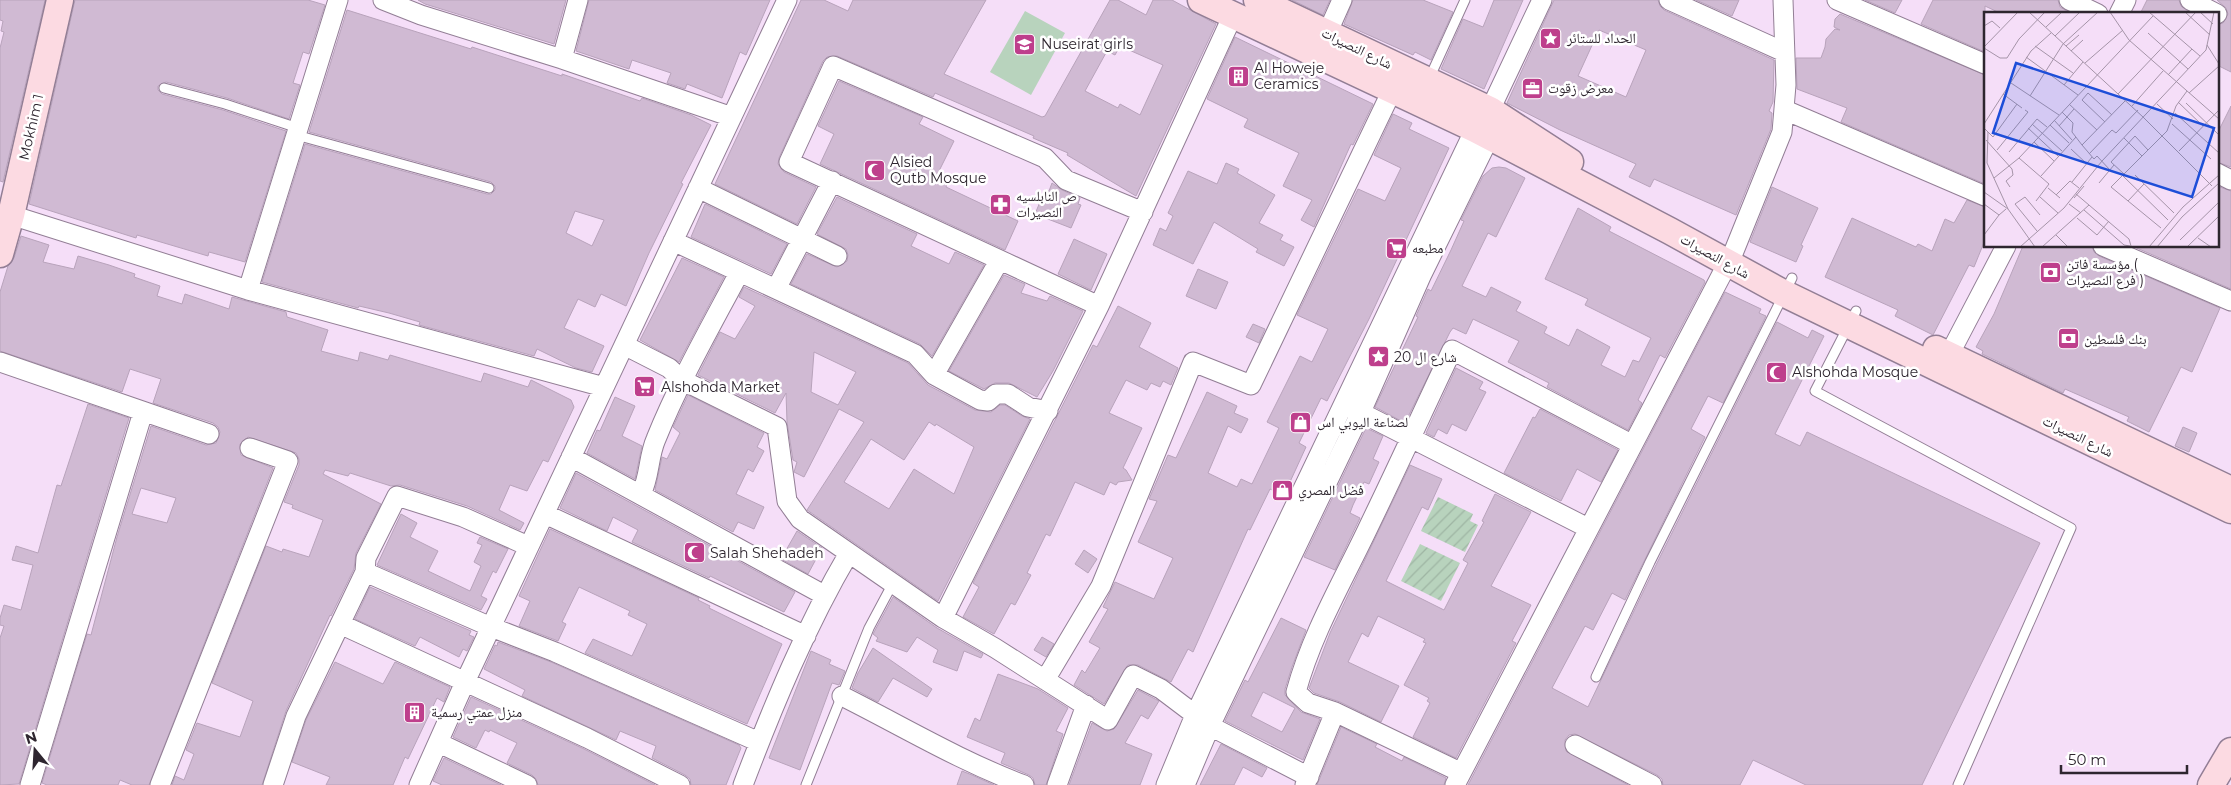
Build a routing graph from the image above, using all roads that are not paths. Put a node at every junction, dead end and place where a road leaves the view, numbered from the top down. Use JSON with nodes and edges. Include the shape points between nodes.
{"nodes":[{"id":1,"x":60,"y":0,"type":"edge"},
{"id":2,"x":338,"y":0,"type":"edge"},
{"id":3,"x":383,"y":0,"type":"edge"},
{"id":4,"x":578,"y":0,"type":"edge"},
{"id":5,"x":787,"y":0,"type":"edge"},
{"id":6,"x":1200,"y":0,"type":"edge"},
{"id":7,"x":1257,"y":0,"type":"edge"},
{"id":8,"x":1342,"y":0,"type":"edge"},
{"id":9,"x":1465,"y":0,"type":"edge"},
{"id":10,"x":1542,"y":0,"type":"edge"},
{"id":11,"x":1669,"y":0,"type":"edge"},
{"id":12,"x":1783,"y":0,"type":"edge"},
{"id":13,"x":1837,"y":0,"type":"edge"},
{"id":14,"x":2069,"y":0,"type":"edge"},
{"id":15,"x":2126,"y":0,"type":"edge"},
{"id":16,"x":2190,"y":0,"type":"edge"},
{"id":17,"x":2094,"y":12,"type":"edge"},
{"id":18,"x":2120,"y":12,"type":"edge"},
{"id":19,"x":2213,"y":12,"type":"edge"},
{"id":20,"x":2218,"y":14,"type":"edge"},
{"id":21,"x":1233,"y":15,"type":"junction"},
{"id":22,"x":2231,"y":21,"type":"edge"},
{"id":23,"x":1322,"y":44,"type":"junction"},
{"id":24,"x":1784,"y":52,"type":"junction"},
{"id":25,"x":562,"y":59,"type":"junction"},
{"id":26,"x":1984,"y":64,"type":"edge"},
{"id":27,"x":1397,"y":80,"type":"junction"},
{"id":28,"x":1428,"y":82,"type":"junction"},
{"id":29,"x":164,"y":88,"type":"dead end"},
{"id":30,"x":1785,"y":110,"type":"junction"},
{"id":31,"x":732,"y":117,"type":"junction"},
{"id":32,"x":1485,"y":125,"type":"junction"},
{"id":33,"x":297,"y":131,"type":"junction"},
{"id":34,"x":2218,"y":172,"type":"edge"},
{"id":35,"x":2231,"y":179,"type":"edge"},
{"id":36,"x":832,"y":181,"type":"junction"},
{"id":37,"x":489,"y":188,"type":"dead end"},
{"id":38,"x":698,"y":188,"type":"junction"},
{"id":39,"x":1984,"y":196,"type":"edge"},
{"id":40,"x":1143,"y":212,"type":"junction"},
{"id":41,"x":11,"y":215,"type":"junction"},
{"id":42,"x":803,"y":239,"type":"junction"},
{"id":43,"x":673,"y":241,"type":"junction"},
{"id":44,"x":2005,"y":248,"type":"edge"},
{"id":45,"x":2108,"y":248,"type":"edge"},
{"id":46,"x":0,"y":254,"type":"edge"},
{"id":47,"x":837,"y":256,"type":"dead end"},
{"id":48,"x":1731,"y":256,"type":"junction"},
{"id":49,"x":999,"y":261,"type":"junction"},
{"id":50,"x":739,"y":273,"type":"junction"},
{"id":51,"x":1787,"y":286,"type":"junction"},
{"id":52,"x":248,"y":290,"type":"junction"},
{"id":53,"x":776,"y":290,"type":"junction"},
{"id":54,"x":2231,"y":301,"type":"edge"},
{"id":55,"x":1099,"y":306,"type":"junction"},
{"id":56,"x":1852,"y":318,"type":"junction"},
{"id":57,"x":624,"y":345,"type":"junction"},
{"id":58,"x":1949,"y":355,"type":"junction"},
{"id":59,"x":0,"y":362,"type":"edge"},
{"id":60,"x":934,"y":375,"type":"junction"},
{"id":61,"x":682,"y":380,"type":"junction"},
{"id":62,"x":604,"y":387,"type":"junction"},
{"id":63,"x":1352,"y":409,"type":"junction"},
{"id":64,"x":1048,"y":411,"type":"junction"},
{"id":65,"x":143,"y":412,"type":"junction"},
{"id":66,"x":209,"y":434,"type":"dead end"},
{"id":67,"x":1411,"y":438,"type":"junction"},
{"id":68,"x":1632,"y":444,"type":"junction"},
{"id":69,"x":250,"y":448,"type":"dead end"},
{"id":70,"x":571,"y":457,"type":"junction"},
{"id":71,"x":2231,"y":490,"type":"edge"},
{"id":72,"x":641,"y":494,"type":"junction"},
{"id":73,"x":2231,"y":510,"type":"edge"},
{"id":74,"x":544,"y":514,"type":"junction"},
{"id":75,"x":1588,"y":528,"type":"junction"},
{"id":76,"x":528,"y":546,"type":"junction"},
{"id":77,"x":849,"y":553,"type":"junction"},
{"id":78,"x":365,"y":572,"type":"junction"},
{"id":79,"x":894,"y":584,"type":"junction"},
{"id":80,"x":824,"y":594,"type":"junction"},
{"id":81,"x":943,"y":618,"type":"junction"},
{"id":82,"x":340,"y":624,"type":"junction"},
{"id":83,"x":492,"y":627,"type":"junction"},
{"id":84,"x":806,"y":636,"type":"junction"},
{"id":85,"x":1596,"y":678,"type":"dead end"},
{"id":86,"x":1045,"y":680,"type":"junction"},
{"id":87,"x":465,"y":682,"type":"junction"},
{"id":88,"x":842,"y":696,"type":"junction"},
{"id":89,"x":1086,"y":705,"type":"junction"},
{"id":90,"x":1335,"y":712,"type":"junction"},
{"id":91,"x":1202,"y":720,"type":"junction"},
{"id":92,"x":759,"y":742,"type":"junction"},
{"id":93,"x":439,"y":743,"type":"junction"},
{"id":94,"x":1575,"y":745,"type":"dead end"},
{"id":95,"x":2231,"y":751,"type":"edge"},
{"id":96,"x":1458,"y":779,"type":"edge"},
{"id":97,"x":1307,"y":781,"type":"edge"},
{"id":98,"x":30,"y":785,"type":"edge"},
{"id":99,"x":160,"y":785,"type":"edge"},
{"id":100,"x":273,"y":785,"type":"edge"},
{"id":101,"x":419,"y":785,"type":"edge"},
{"id":102,"x":527,"y":785,"type":"edge"},
{"id":103,"x":680,"y":785,"type":"edge"},
{"id":104,"x":743,"y":785,"type":"edge"},
{"id":105,"x":806,"y":785,"type":"edge"},
{"id":106,"x":1024,"y":785,"type":"edge"},
{"id":107,"x":1057,"y":785,"type":"edge"},
{"id":108,"x":1166,"y":785,"type":"edge"},
{"id":109,"x":1185,"y":785,"type":"edge"},
{"id":110,"x":1652,"y":785,"type":"edge"},
{"id":111,"x":1958,"y":785,"type":"edge"},
{"id":112,"x":2211,"y":785,"type":"edge"}],
"edges":[{"from":1,"to":41,"type":"main road","name":"Mokhim 1"},
{"from":2,"to":33,"type":"street"},
{"from":3,"to":25,"type":"street"},
{"from":4,"to":25,"type":"street"},
{"from":5,"to":31,"type":"street"},
{"from":6,"to":21,"type":"main road","name":"شارع النصيرات"},
{"from":7,"to":23,"type":"main road","name":"شارع النصيرات"},
{"from":8,"to":23,"type":"street"},
{"from":9,"to":28,"type":"lane"},
{"from":10,"to":32,"type":"street"},
{"from":11,"to":24,"type":"street"},
{"from":12,"to":24,"type":"street"},
{"from":13,"to":26,"type":"street"},
{"from":14,"to":17,"type":"street"},
{"from":15,"to":18,"type":"street"},
{"from":16,"to":19,"type":"street"},
{"from":20,"to":22,"type":"street"},
{"from":21,"to":23,"type":"main road","name":"شارع النصيرات"},
{"from":21,"to":40,"type":"street"},
{"from":23,"to":27,"type":"main road","name":"شارع النصيرات"},
{"from":24,"to":30,"type":"street"},
{"from":25,"to":31,"type":"street"},
{"from":27,"to":28,"type":"main road","name":"شارع النصيرات"},
{"from":27,"to":32,"type":"main road","name":"شارع النصيرات"},
{"from":27,"to":86,"type":"street","via":[[1251,385],[1193,362],[1101,586]]},
{"from":28,"to":32,"type":"main road","name":"شارع النصيرات"},
{"from":29,"to":33,"type":"lane","via":[[225,104]]},
{"from":30,"to":39,"type":"street"},
{"from":30,"to":48,"type":"street","via":[[1782,132]]},
{"from":31,"to":38,"type":"street"},
{"from":32,"to":48,"type":"main road","name":"شارع النصيرات"},
{"from":32,"to":63,"type":"street"},
{"from":33,"to":37,"type":"lane"},
{"from":33,"to":52,"type":"street"},
{"from":34,"to":35,"type":"street"},
{"from":36,"to":40,"type":"street","via":[[788,162],[833,66],[1045,158],[1066,180]]},
{"from":36,"to":42,"type":"street"},
{"from":36,"to":49,"type":"street"},
{"from":38,"to":42,"type":"street"},
{"from":38,"to":43,"type":"street"},
{"from":40,"to":55,"type":"street"},
{"from":41,"to":46,"type":"main road","name":"Mokhim 1"},
{"from":41,"to":52,"type":"street"},
{"from":42,"to":47,"type":"street"},
{"from":42,"to":53,"type":"street"},
{"from":43,"to":50,"type":"street"},
{"from":43,"to":57,"type":"street"},
{"from":44,"to":58,"type":"street"},
{"from":45,"to":54,"type":"street"},
{"from":48,"to":51,"type":"main road","name":"شارع النصيرات"},
{"from":48,"to":68,"type":"street"},
{"from":49,"to":55,"type":"street"},
{"from":49,"to":60,"type":"street"},
{"from":50,"to":53,"type":"street"},
{"from":50,"to":61,"type":"street"},
{"from":51,"to":56,"type":"main road","name":"شارع النصيرات"},
{"from":51,"to":85,"type":"lane"},
{"from":52,"to":62,"type":"street"},
{"from":53,"to":60,"type":"street","via":[[915,354]]},
{"from":55,"to":64,"type":"street"},
{"from":56,"to":58,"type":"main road","name":"شارع النصيرات"},
{"from":56,"to":73,"type":"main road","name":"شارع النصيرات"},
{"from":56,"to":111,"type":"lane","via":[[1815,391],[2071,528]]},
{"from":57,"to":61,"type":"street","via":[[669,368]]},
{"from":57,"to":62,"type":"street"},
{"from":58,"to":71,"type":"main road","name":"شارع النصيرات"},
{"from":59,"to":65,"type":"street"},
{"from":60,"to":64,"type":"street","via":[[980,400],[988,401],[996,394],[1008,394],[1028,407]]},
{"from":61,"to":72,"type":"street","via":[[655,441],[647,482]]},
{"from":61,"to":77,"type":"street","via":[[777,427],[787,501],[800,519]]},
{"from":62,"to":70,"type":"street"},
{"from":63,"to":67,"type":"street"},
{"from":63,"to":91,"type":"street"},
{"from":64,"to":81,"type":"street"},
{"from":65,"to":66,"type":"street"},
{"from":65,"to":98,"type":"street"},
{"from":67,"to":68,"type":"street","via":[[1452,350]]},
{"from":67,"to":75,"type":"street"},
{"from":67,"to":90,"type":"street","via":[[1304,660],[1296,692],[1308,703]]},
{"from":68,"to":75,"type":"street"},
{"from":69,"to":99,"type":"street","via":[[288,461]]},
{"from":70,"to":72,"type":"street"},
{"from":70,"to":74,"type":"street"},
{"from":72,"to":80,"type":"street"},
{"from":74,"to":76,"type":"street"},
{"from":74,"to":84,"type":"street"},
{"from":75,"to":96,"type":"street"},
{"from":76,"to":78,"type":"street","via":[[463,516],[397,496],[366,558]]},
{"from":76,"to":83,"type":"street"},
{"from":77,"to":79,"type":"street"},
{"from":77,"to":80,"type":"street"},
{"from":78,"to":82,"type":"street"},
{"from":78,"to":83,"type":"street"},
{"from":79,"to":81,"type":"street"},
{"from":79,"to":88,"type":"lane","via":[[869,628]]},
{"from":80,"to":84,"type":"street"},
{"from":81,"to":86,"type":"street"},
{"from":82,"to":87,"type":"street"},
{"from":82,"to":100,"type":"street","via":[[296,716]]},
{"from":83,"to":87,"type":"street"},
{"from":83,"to":92,"type":"street"},
{"from":84,"to":92,"type":"street"},
{"from":86,"to":89,"type":"street"},
{"from":87,"to":93,"type":"street"},
{"from":87,"to":103,"type":"street"},
{"from":88,"to":105,"type":"lane"},
{"from":88,"to":106,"type":"street","via":[[954,756]]},
{"from":89,"to":91,"type":"street","via":[[1108,720],[1133,675],[1161,689]]},
{"from":89,"to":107,"type":"street"},
{"from":90,"to":96,"type":"street"},
{"from":90,"to":97,"type":"street"},
{"from":91,"to":97,"type":"street"},
{"from":91,"to":108,"type":"street"},
{"from":91,"to":109,"type":"street"},
{"from":92,"to":104,"type":"street"},
{"from":93,"to":101,"type":"street"},
{"from":93,"to":102,"type":"street"},
{"from":94,"to":110,"type":"street"},
{"from":95,"to":112,"type":"main road"}]}
